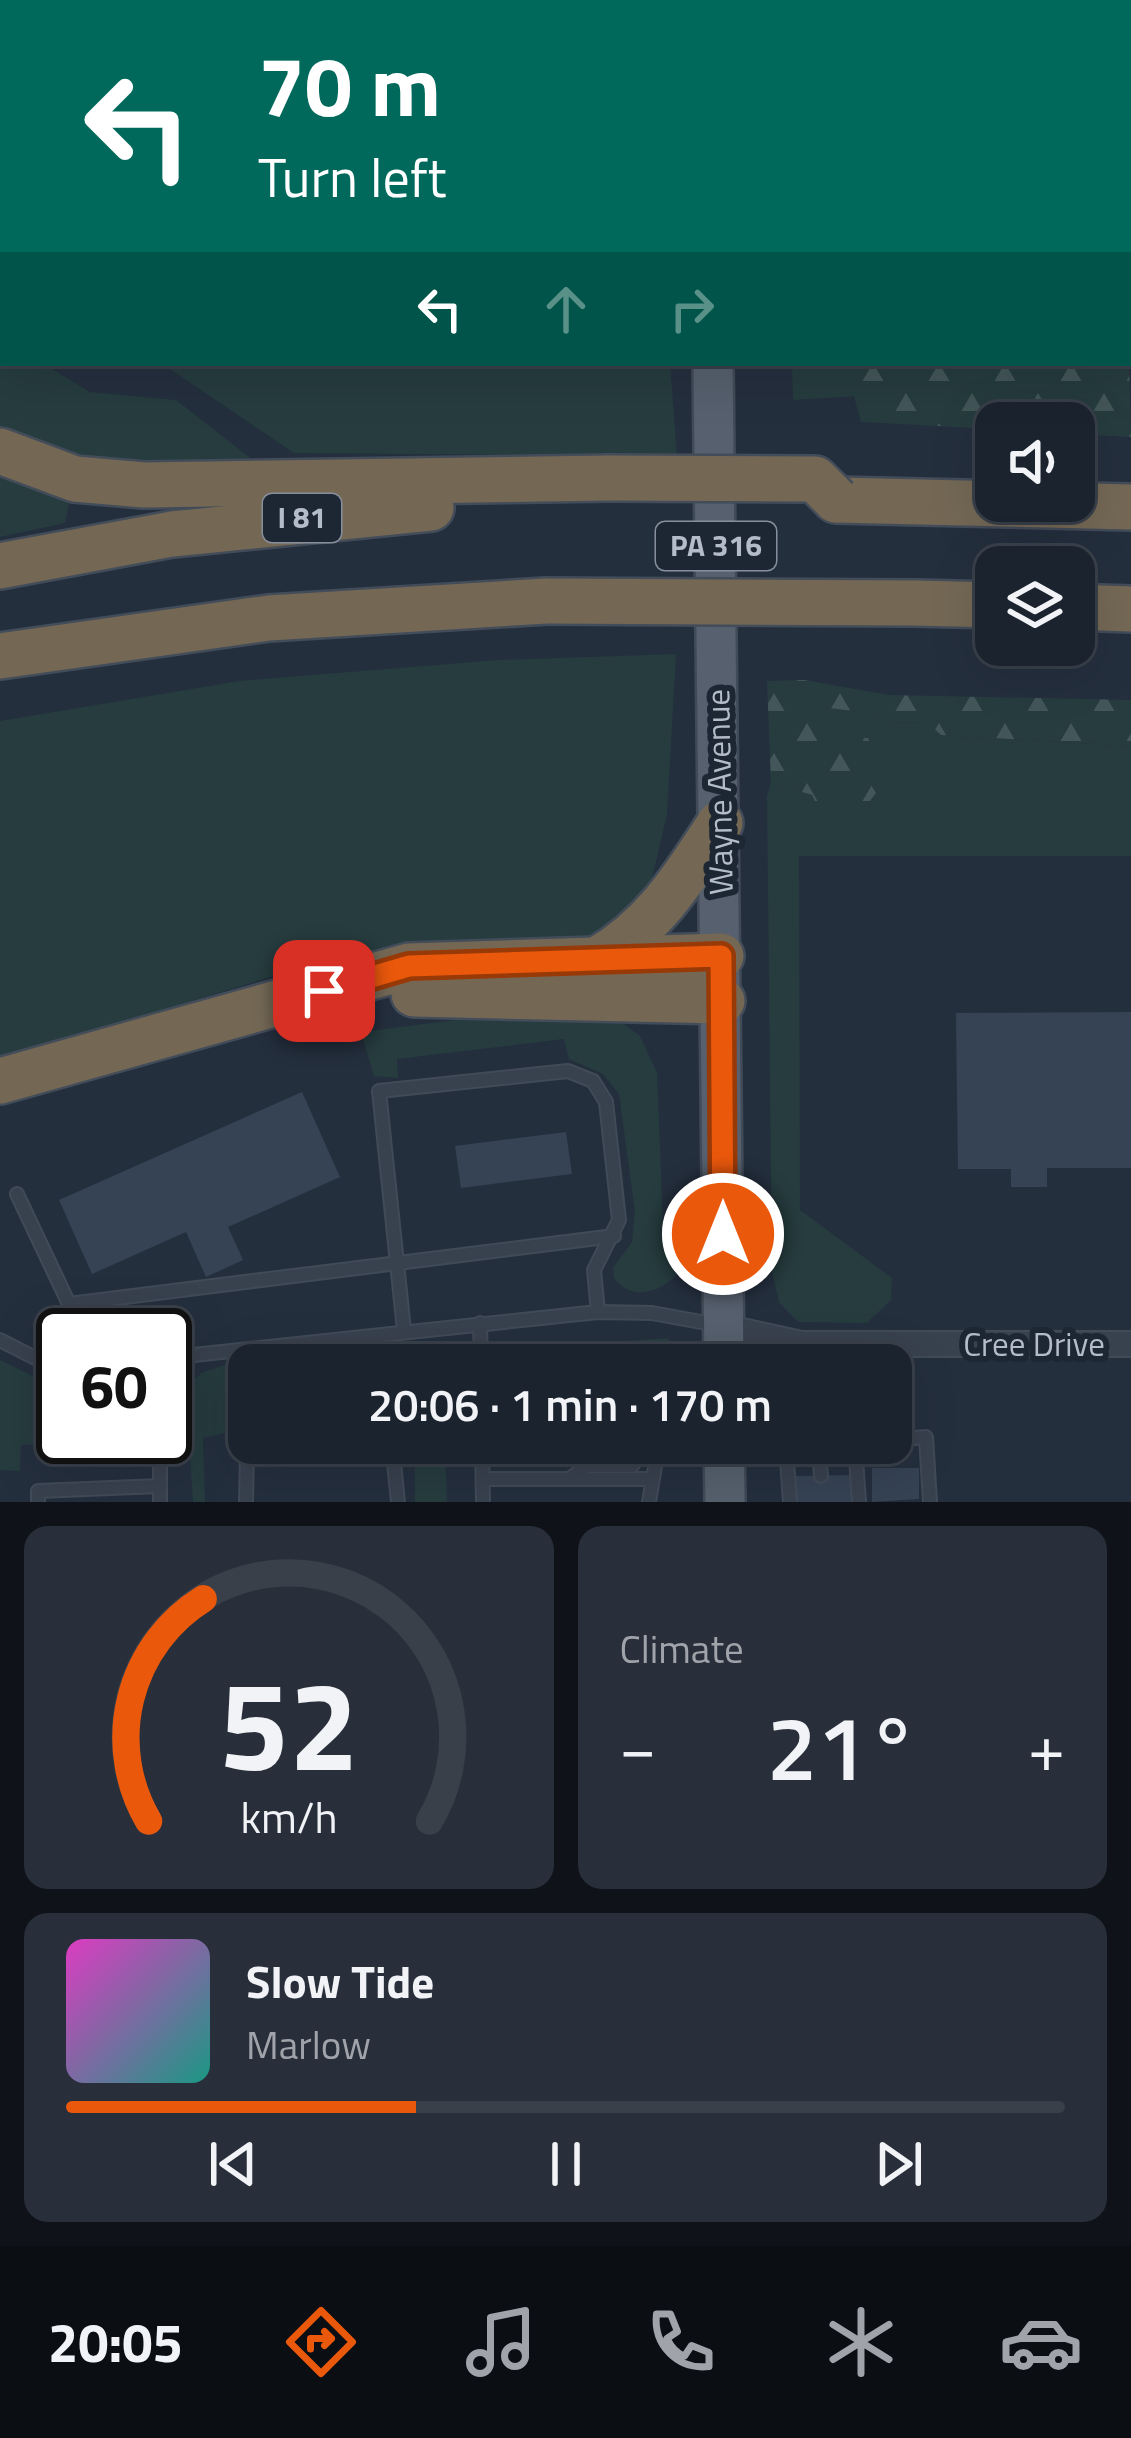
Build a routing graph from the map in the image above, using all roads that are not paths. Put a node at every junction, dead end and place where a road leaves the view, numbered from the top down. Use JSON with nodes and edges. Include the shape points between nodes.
{"nodes":[{"id":1,"x":713,"y":366,"type":"edge"},
{"id":2,"x":0,"y":452,"type":"edge"},
{"id":3,"x":609,"y":488,"type":"junction"},
{"id":4,"x":1131,"y":507,"type":"edge"},
{"id":5,"x":0,"y":566,"type":"edge"},
{"id":6,"x":975,"y":604,"type":"edge"},
{"id":7,"x":1095,"y":608,"type":"edge"},
{"id":8,"x":1131,"y":609,"type":"edge"},
{"id":9,"x":185,"y":628,"type":"junction"},
{"id":10,"x":0,"y":656,"type":"edge"},
{"id":11,"x":0,"y":680,"type":"edge"},
{"id":12,"x":719,"y":823,"type":"junction"},
{"id":13,"x":721,"y":956,"type":"junction"},
{"id":14,"x":597,"y":960,"type":"junction"},
{"id":15,"x":722,"y":1001,"type":"junction"},
{"id":16,"x":0,"y":1081,"type":"edge"},
{"id":17,"x":0,"y":1105,"type":"edge"},
{"id":18,"x":17,"y":1194,"type":"dead end"},
{"id":19,"x":614,"y":1236,"type":"junction"},
{"id":20,"x":397,"y":1263,"type":"junction"},
{"id":21,"x":598,"y":1312,"type":"junction"},
{"id":22,"x":480,"y":1323,"type":"junction"},
{"id":23,"x":404,"y":1330,"type":"junction"},
{"id":24,"x":0,"y":1340,"type":"edge"},
{"id":25,"x":480,"y":1344,"type":"edge"},
{"id":26,"x":720,"y":1344,"type":"edge"},
{"id":27,"x":724,"y":1344,"type":"edge"},
{"id":28,"x":1131,"y":1344,"type":"edge"},
{"id":29,"x":912,"y":1351,"type":"edge"},
{"id":30,"x":36,"y":1354,"type":"edge"},
{"id":31,"x":192,"y":1355,"type":"edge"},
{"id":32,"x":912,"y":1438,"type":"edge"},
{"id":33,"x":160,"y":1464,"type":"edge"},
{"id":34,"x":247,"y":1464,"type":"edge"},
{"id":35,"x":394,"y":1464,"type":"edge"},
{"id":36,"x":483,"y":1464,"type":"edge"},
{"id":37,"x":633,"y":1464,"type":"edge"},
{"id":38,"x":653,"y":1464,"type":"edge"},
{"id":39,"x":724,"y":1464,"type":"edge"},
{"id":40,"x":787,"y":1464,"type":"edge"},
{"id":41,"x":820,"y":1464,"type":"edge"},
{"id":42,"x":856,"y":1464,"type":"edge"},
{"id":43,"x":821,"y":1476,"type":"dead end"},
{"id":44,"x":571,"y":1478,"type":"junction"},
{"id":45,"x":483,"y":1479,"type":"junction"},
{"id":46,"x":649,"y":1479,"type":"junction"},
{"id":47,"x":160,"y":1486,"type":"junction"},
{"id":48,"x":38,"y":1502,"type":"edge"},
{"id":49,"x":160,"y":1502,"type":"edge"},
{"id":50,"x":246,"y":1502,"type":"edge"},
{"id":51,"x":398,"y":1502,"type":"edge"},
{"id":52,"x":484,"y":1502,"type":"edge"},
{"id":53,"x":649,"y":1502,"type":"edge"},
{"id":54,"x":725,"y":1502,"type":"edge"},
{"id":55,"x":790,"y":1502,"type":"edge"},
{"id":56,"x":859,"y":1502,"type":"edge"},
{"id":57,"x":930,"y":1502,"type":"edge"}],
"edges":[{"from":1,"to":12,"type":"main road","name":"Wayne Avenue","number":"PA 316"},
{"from":2,"to":3,"type":"highway","via":[[75,479],[144,485]]},
{"from":3,"to":4,"type":"highway","number":"I 81"},
{"from":3,"to":5,"type":"highway","number":"I 81","via":[[278,520]]},
{"from":6,"to":9,"type":"highway","bridge":true,"via":[[545,602]]},
{"from":7,"to":8,"type":"highway"},
{"from":9,"to":10,"type":"highway"},
{"from":9,"to":11,"type":"highway","via":[[148,655]]},
{"from":12,"to":13,"type":"main road","name":"Wayne Avenue","number":"PA 316"},
{"from":12,"to":14,"type":"highway","via":[[668,902],[634,938]]},
{"from":13,"to":14,"type":"highway"},
{"from":13,"to":15,"type":"main road","name":"Wayne Avenue","number":"PA 316"},
{"from":14,"to":16,"type":"highway","via":[[409,966]]},
{"from":15,"to":17,"type":"highway","via":[[412,994],[266,1027]]},
{"from":15,"to":27,"type":"main road","name":"Wayne Avenue","number":"PA 316"},
{"from":18,"to":20,"type":"lane","via":[[69,1304]]},
{"from":19,"to":20,"type":"lane"},
{"from":19,"to":20,"type":"lane","via":[[606,1102],[593,1081],[568,1072],[379,1091]]},
{"from":19,"to":21,"type":"lane","via":[[594,1270]]},
{"from":20,"to":23,"type":"lane"},
{"from":21,"to":22,"type":"lane"},
{"from":21,"to":26,"type":"lane","via":[[652,1312]]},
{"from":22,"to":23,"type":"lane"},
{"from":22,"to":25,"type":"lane"},
{"from":23,"to":31,"type":"lane"},
{"from":24,"to":30,"type":"lane"},
{"from":28,"to":29,"type":"street","name":"Cree Drive"},
{"from":32,"to":57,"type":"lane","via":[[926,1437]]},
{"from":33,"to":47,"type":"lane"},
{"from":34,"to":50,"type":"lane"},
{"from":35,"to":51,"type":"lane"},
{"from":36,"to":45,"type":"lane"},
{"from":37,"to":44,"type":"lane","via":[[586,1466]]},
{"from":38,"to":46,"type":"lane"},
{"from":39,"to":54,"type":"main road"},
{"from":40,"to":55,"type":"lane"},
{"from":41,"to":43,"type":"lane"},
{"from":42,"to":56,"type":"lane"},
{"from":44,"to":45,"type":"lane"},
{"from":44,"to":46,"type":"lane"},
{"from":45,"to":52,"type":"lane"},
{"from":46,"to":53,"type":"lane"},
{"from":47,"to":48,"type":"lane","via":[[38,1491]]},
{"from":47,"to":49,"type":"lane"}]}
